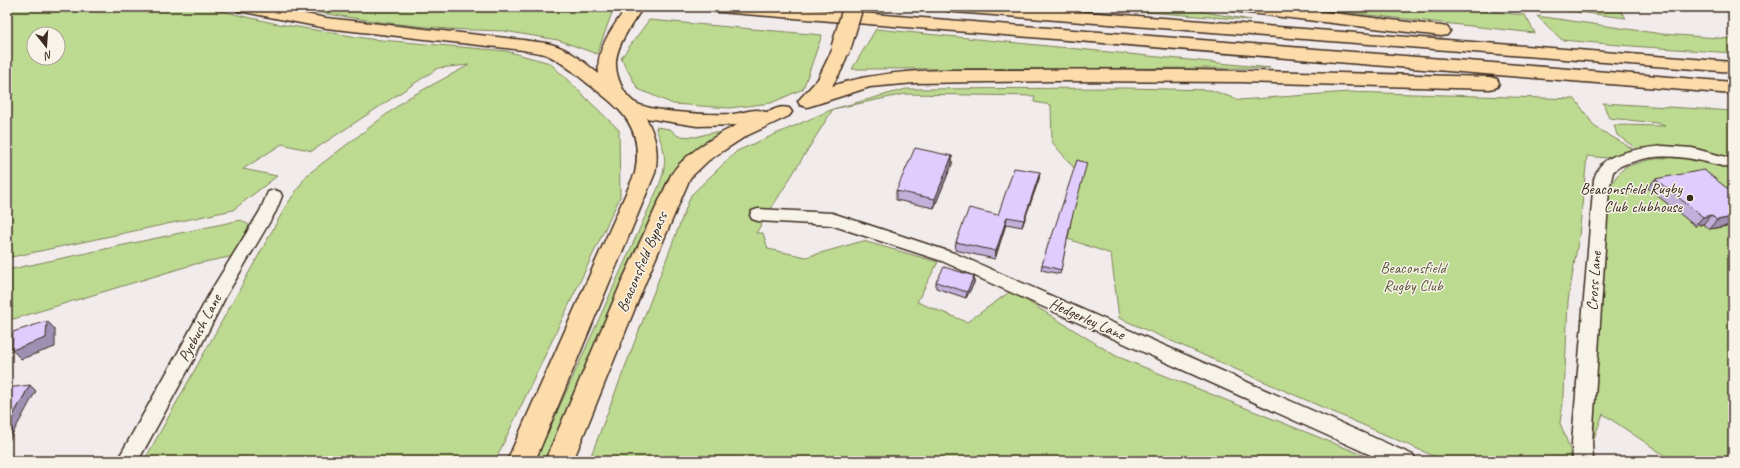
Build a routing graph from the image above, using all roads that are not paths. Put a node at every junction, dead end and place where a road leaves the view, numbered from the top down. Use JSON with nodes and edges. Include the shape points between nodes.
{"nodes":[{"id":1,"x":244,"y":7,"type":"edge"},
{"id":2,"x":635,"y":7,"type":"edge"},
{"id":3,"x":719,"y":7,"type":"edge"},
{"id":4,"x":853,"y":7,"type":"edge"},
{"id":5,"x":954,"y":7,"type":"edge"},
{"id":6,"x":1241,"y":7,"type":"edge"},
{"id":7,"x":1733,"y":67,"type":"edge"},
{"id":8,"x":1707,"y":87,"type":"junction"},
{"id":9,"x":1733,"y":88,"type":"edge"},
{"id":10,"x":807,"y":101,"type":"junction"},
{"id":11,"x":625,"y":103,"type":"junction"},
{"id":12,"x":782,"y":112,"type":"junction"},
{"id":13,"x":1733,"y":164,"type":"edge"},
{"id":14,"x":274,"y":196,"type":"dead end"},
{"id":15,"x":758,"y":215,"type":"dead end"},
{"id":16,"x":127,"y":461,"type":"edge"},
{"id":17,"x":521,"y":461,"type":"edge"},
{"id":18,"x":559,"y":461,"type":"edge"},
{"id":19,"x":1406,"y":461,"type":"edge"},
{"id":20,"x":1583,"y":461,"type":"edge"}],
"edges":[{"from":1,"to":11,"type":"highway","via":[[326,23],[551,50],[569,60]]},
{"from":2,"to":11,"type":"highway","via":[[610,50],[607,61],[610,79]]},
{"from":3,"to":8,"type":"highway"},
{"from":4,"to":10,"type":"highway","bridge":true,"via":[[828,81]]},
{"from":5,"to":7,"type":"highway"},
{"from":6,"to":7,"type":"highway"},
{"from":8,"to":9,"type":"highway"},
{"from":8,"to":10,"type":"highway","via":[[1553,87],[1240,76],[1049,75],[885,79],[853,85]]},
{"from":10,"to":12,"type":"highway"},
{"from":11,"to":12,"type":"highway","via":[[695,120],[744,119]]},
{"from":11,"to":17,"type":"highway","name":"Beaconsfield Bypass","via":[[642,126],[649,156],[645,173]]},
{"from":12,"to":18,"type":"highway","name":"Beaconsfield Bypass","via":[[739,132],[702,155],[682,175],[631,288]]},
{"from":13,"to":20,"type":"street","name":"Cross Lane","via":[[1703,155],[1669,151],[1629,157],[1607,168],[1603,176],[1582,442]]},
{"from":14,"to":16,"type":"street","name":"Pyebush Lane","via":[[268,211],[218,294]]},
{"from":15,"to":19,"type":"street","name":"Hedgerley Lane","via":[[832,219],[948,257]]}]}
